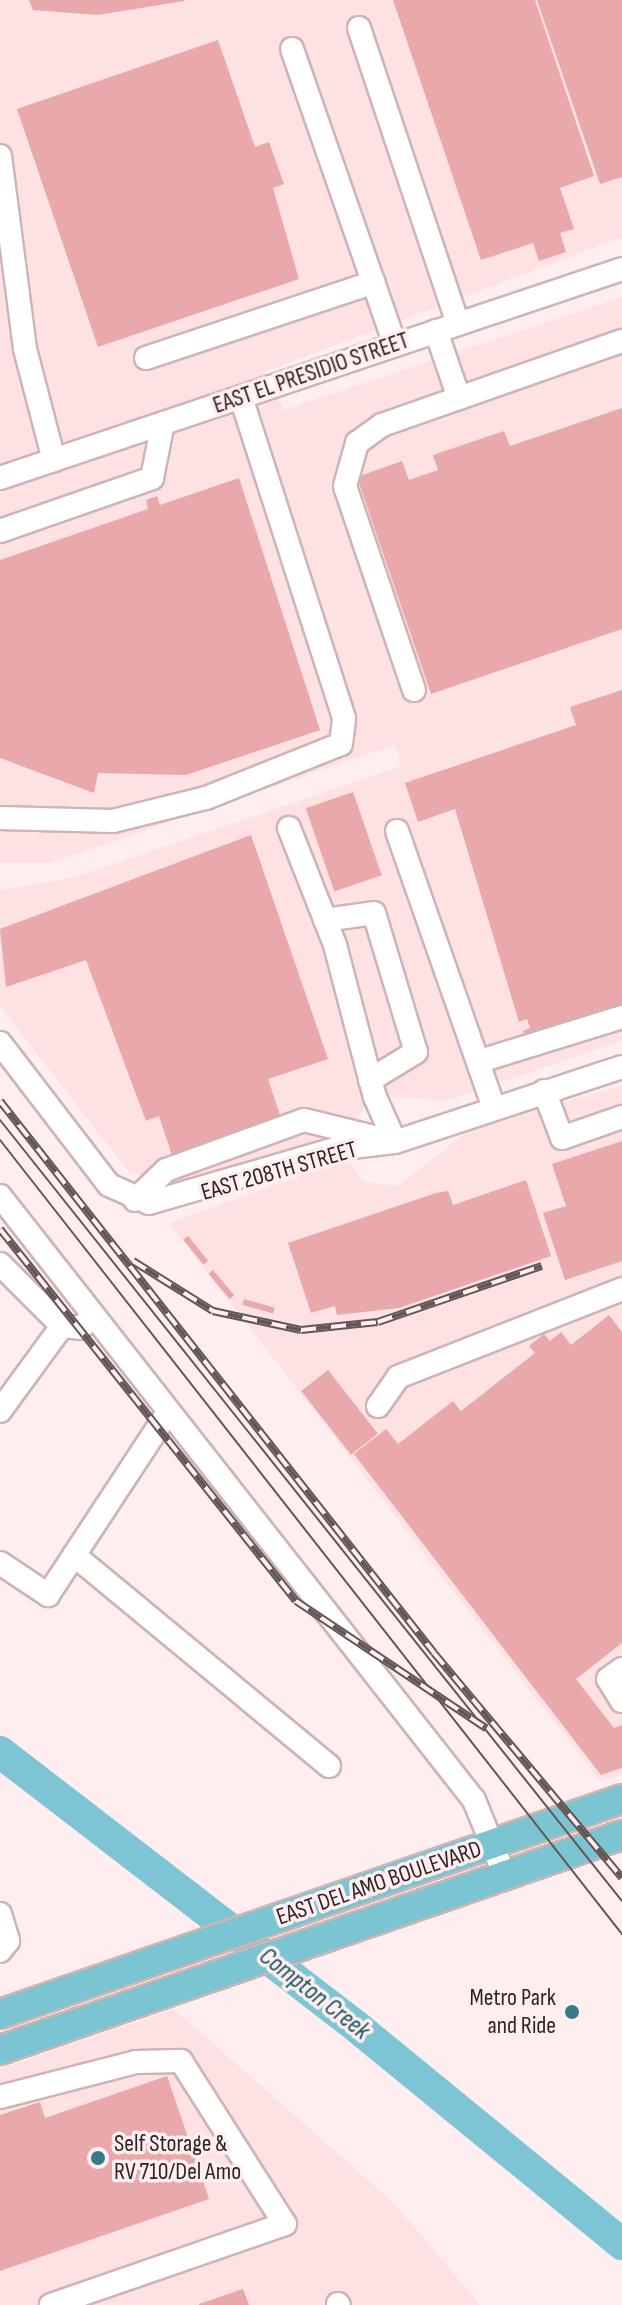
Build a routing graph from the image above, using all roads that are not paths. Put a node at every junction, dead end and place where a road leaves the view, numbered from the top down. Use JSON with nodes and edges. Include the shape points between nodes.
{"nodes":[{"id":1,"x":359,"y":28,"type":"dead end"},
{"id":2,"x":292,"y":49,"type":"dead end"},
{"id":3,"x":0,"y":156,"type":"edge"},
{"id":4,"x":622,"y":269,"type":"edge"},
{"id":5,"x":374,"y":282,"type":"junction"},
{"id":6,"x":458,"y":324,"type":"junction"},
{"id":7,"x":436,"y":331,"type":"junction"},
{"id":8,"x":622,"y":341,"type":"edge"},
{"id":9,"x":395,"y":345,"type":"junction"},
{"id":10,"x":146,"y":358,"type":"dead end"},
{"id":11,"x":241,"y":397,"type":"junction"},
{"id":12,"x":459,"y":398,"type":"junction"},
{"id":13,"x":163,"y":423,"type":"junction"},
{"id":14,"x":54,"y":460,"type":"junction"},
{"id":15,"x":0,"y":478,"type":"edge"},
{"id":16,"x":0,"y":531,"type":"edge"},
{"id":17,"x":414,"y":690,"type":"dead end"},
{"id":18,"x":0,"y":818,"type":"edge"},
{"id":19,"x":289,"y":828,"type":"dead end"},
{"id":20,"x":397,"y":831,"type":"dead end"},
{"id":21,"x":325,"y":920,"type":"junction"},
{"id":22,"x":622,"y":1017,"type":"edge"},
{"id":23,"x":0,"y":1043,"type":"edge"},
{"id":24,"x":480,"y":1061,"type":"junction"},
{"id":25,"x":622,"y":1067,"type":"edge"},
{"id":26,"x":370,"y":1080,"type":"junction"},
{"id":27,"x":544,"y":1091,"type":"junction"},
{"id":28,"x":494,"y":1108,"type":"junction"},
{"id":29,"x":622,"y":1117,"type":"edge"},
{"id":30,"x":395,"y":1142,"type":"junction"},
{"id":31,"x":0,"y":1196,"type":"edge"},
{"id":32,"x":135,"y":1200,"type":"junction"},
{"id":33,"x":0,"y":1264,"type":"edge"},
{"id":34,"x":622,"y":1289,"type":"edge"},
{"id":35,"x":92,"y":1318,"type":"junction"},
{"id":36,"x":62,"y":1326,"type":"junction"},
{"id":37,"x":378,"y":1406,"type":"dead end"},
{"id":38,"x":0,"y":1411,"type":"edge"},
{"id":39,"x":168,"y":1412,"type":"junction"},
{"id":40,"x":74,"y":1555,"type":"junction"},
{"id":41,"x":0,"y":1563,"type":"edge"},
{"id":42,"x":622,"y":1669,"type":"edge"},
{"id":43,"x":622,"y":1701,"type":"edge"},
{"id":44,"x":329,"y":1766,"type":"dead end"},
{"id":45,"x":622,"y":1799,"type":"edge"},
{"id":46,"x":622,"y":1835,"type":"edge"},
{"id":47,"x":493,"y":1843,"type":"junction"},
{"id":48,"x":505,"y":1876,"type":"junction"},
{"id":49,"x":0,"y":1914,"type":"edge"},
{"id":50,"x":0,"y":1951,"type":"edge"},
{"id":51,"x":0,"y":2014,"type":"edge"},
{"id":52,"x":0,"y":2050,"type":"edge"},
{"id":53,"x":0,"y":2097,"type":"edge"},
{"id":54,"x":51,"y":2305,"type":"edge"}],
"edges":[{"from":1,"to":6,"type":"street"},
{"from":2,"to":5,"type":"street"},
{"from":3,"to":14,"type":"street","via":[[25,349]]},
{"from":4,"to":6,"type":"street","name":"EAST EL PRESIDIO STREET"},
{"from":5,"to":9,"type":"street"},
{"from":5,"to":10,"type":"street"},
{"from":6,"to":7,"type":"street","name":"EAST EL PRESIDIO STREET"},
{"from":7,"to":9,"type":"street","name":"EAST EL PRESIDIO STREET"},
{"from":7,"to":12,"type":"street"},
{"from":8,"to":12,"type":"street"},
{"from":9,"to":11,"type":"street","name":"EAST EL PRESIDIO STREET"},
{"from":11,"to":13,"type":"street","name":"EAST EL PRESIDIO STREET"},
{"from":11,"to":18,"type":"street","via":[[344,718],[341,744],[312,761],[206,798],[113,821]]},
{"from":12,"to":17,"type":"street","via":[[382,425],[357,443],[345,466],[345,486]]},
{"from":13,"to":14,"type":"street","name":"EAST EL PRESIDIO STREET"},
{"from":13,"to":16,"type":"street","via":[[152,478]]},
{"from":14,"to":15,"type":"street","name":"EAST EL PRESIDIO STREET"},
{"from":19,"to":21,"type":"street"},
{"from":20,"to":24,"type":"street"},
{"from":21,"to":26,"type":"street"},
{"from":21,"to":26,"type":"street","via":[[374,913],[416,1052]]},
{"from":22,"to":24,"type":"street"},
{"from":23,"to":32,"type":"street","via":[[109,1185]]},
{"from":24,"to":28,"type":"street"},
{"from":25,"to":27,"type":"street","name":"EAST 208TH STREET"},
{"from":26,"to":30,"type":"street"},
{"from":27,"to":28,"type":"street","name":"EAST 208TH STREET"},
{"from":27,"to":29,"type":"street","via":[[562,1138]]},
{"from":28,"to":30,"type":"street","name":"EAST 208TH STREET"},
{"from":30,"to":32,"type":"street","name":"EAST 208TH STREET","via":[[335,1149],[170,1202]]},
{"from":30,"to":32,"type":"street","via":[[304,1120],[166,1170]]},
{"from":31,"to":35,"type":"street"},
{"from":33,"to":36,"type":"street"},
{"from":34,"to":37,"type":"street","via":[[398,1377]]},
{"from":35,"to":36,"type":"street","via":[[80,1328]]},
{"from":35,"to":39,"type":"street"},
{"from":36,"to":38,"type":"street"},
{"from":39,"to":40,"type":"street"},
{"from":39,"to":47,"type":"street","via":[[474,1800]]},
{"from":40,"to":41,"type":"street","via":[[48,1595]]},
{"from":40,"to":44,"type":"street"},
{"from":42,"to":43,"type":"street","via":[[608,1679]]},
{"from":45,"to":47,"type":"main road","name":"EAST DEL AMO BOULEVARD"},
{"from":46,"to":48,"type":"main road","name":"EAST DEL AMO BOULEVARD"},
{"from":47,"to":48,"type":"street"},
{"from":47,"to":51,"type":"main road","name":"EAST DEL AMO BOULEVARD"},
{"from":48,"to":52,"type":"main road","name":"EAST DEL AMO BOULEVARD"},
{"from":49,"to":50,"type":"street","via":[[8,1941]]},
{"from":53,"to":54,"type":"street","via":[[136,2062],[181,2061],[285,2224]]}]}
